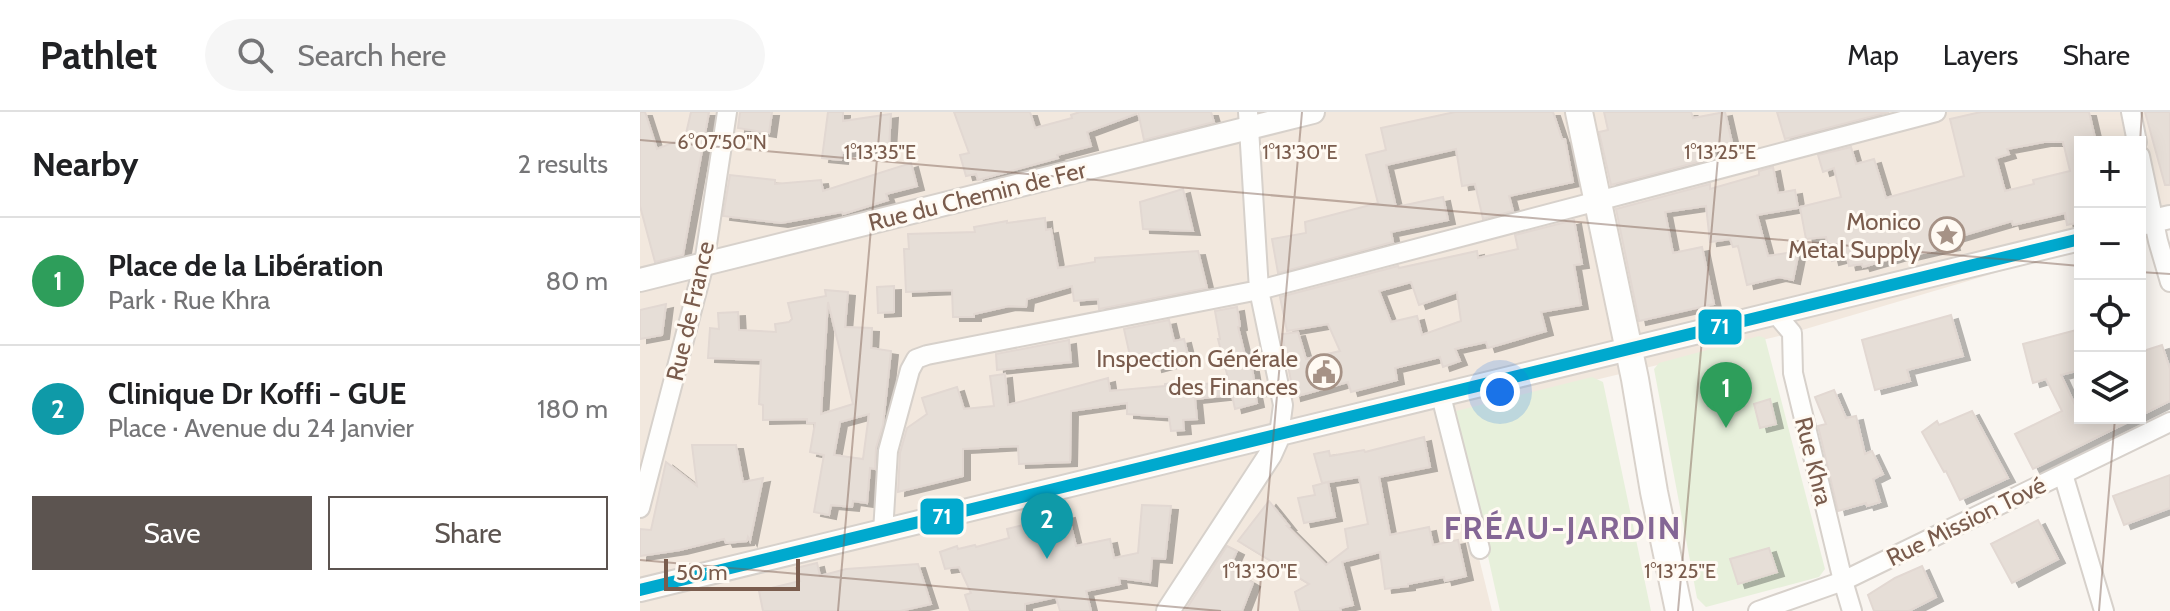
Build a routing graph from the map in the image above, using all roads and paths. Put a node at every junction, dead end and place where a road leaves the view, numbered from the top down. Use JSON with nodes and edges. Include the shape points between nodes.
{"nodes":[{"id":1,"x":727,"y":112,"type":"edge"},
{"id":2,"x":1313,"y":112,"type":"edge"},
{"id":3,"x":1579,"y":112,"type":"edge"},
{"id":4,"x":1936,"y":112,"type":"edge"},
{"id":5,"x":2131,"y":112,"type":"edge"},
{"id":6,"x":1249,"y":120,"type":"edge"},
{"id":7,"x":2136,"y":136,"type":"edge"},
{"id":8,"x":2146,"y":182,"type":"edge"},
{"id":9,"x":1599,"y":202,"type":"junction"},
{"id":10,"x":2155,"y":221,"type":"edge"},
{"id":11,"x":2074,"y":240,"type":"edge"},
{"id":12,"x":704,"y":264,"type":"junction"},
{"id":13,"x":640,"y":280,"type":"edge"},
{"id":14,"x":2170,"y":282,"type":"edge"},
{"id":15,"x":1259,"y":290,"type":"junction"},
{"id":16,"x":1776,"y":314,"type":"junction"},
{"id":17,"x":1629,"y":348,"type":"junction"},
{"id":18,"x":1441,"y":396,"type":"junction"},
{"id":19,"x":2170,"y":422,"type":"edge"},
{"id":20,"x":1279,"y":435,"type":"junction"},
{"id":21,"x":2063,"y":474,"type":"junction"},
{"id":22,"x":640,"y":508,"type":"edge"},
{"id":23,"x":883,"y":532,"type":"junction"},
{"id":24,"x":1480,"y":549,"type":"dead end"},
{"id":25,"x":1843,"y":581,"type":"junction"},
{"id":26,"x":640,"y":590,"type":"edge"},
{"id":27,"x":1168,"y":611,"type":"edge"},
{"id":28,"x":1679,"y":611,"type":"edge"},
{"id":29,"x":1758,"y":611,"type":"edge"},
{"id":30,"x":1852,"y":611,"type":"edge"},
{"id":31,"x":2104,"y":611,"type":"edge"}],
"edges":[{"from":1,"to":12,"type":"street","name":"Rue de France"},
{"from":2,"to":6,"type":"street","name":"Rue du Chemin de Fer"},
{"from":3,"to":9,"type":"main road"},
{"from":4,"to":9,"type":"street"},
{"from":5,"to":7,"type":"street"},
{"from":6,"to":12,"type":"street","name":"Rue du Chemin de Fer"},
{"from":6,"to":15,"type":"street"},
{"from":8,"to":10,"type":"street"},
{"from":9,"to":15,"type":"street"},
{"from":9,"to":17,"type":"main road"},
{"from":10,"to":14,"type":"street"},
{"from":11,"to":16,"type":"street"},
{"from":12,"to":13,"type":"street","name":"Rue du Chemin de Fer"},
{"from":12,"to":22,"type":"street","name":"Rue de France"},
{"from":15,"to":20,"type":"street","via":[[1283,405]]},
{"from":15,"to":23,"type":"street","via":[[916,359],[888,451]]},
{"from":16,"to":17,"type":"street"},
{"from":16,"to":25,"type":"street","name":"Rue Khra","via":[[1792,333],[1793,373]]},
{"from":17,"to":18,"type":"street"},
{"from":17,"to":28,"type":"main road"},
{"from":18,"to":20,"type":"street"},
{"from":18,"to":24,"type":"street"},
{"from":19,"to":21,"type":"street","name":"Rue Mission Tové"},
{"from":20,"to":23,"type":"street"},
{"from":20,"to":27,"type":"street"},
{"from":21,"to":25,"type":"street","name":"Rue Mission Tové"},
{"from":21,"to":31,"type":"street"},
{"from":23,"to":26,"type":"street"},
{"from":25,"to":29,"type":"street","name":"Rue Mission Tové"},
{"from":25,"to":30,"type":"street","name":"Rue Khra"}]}
